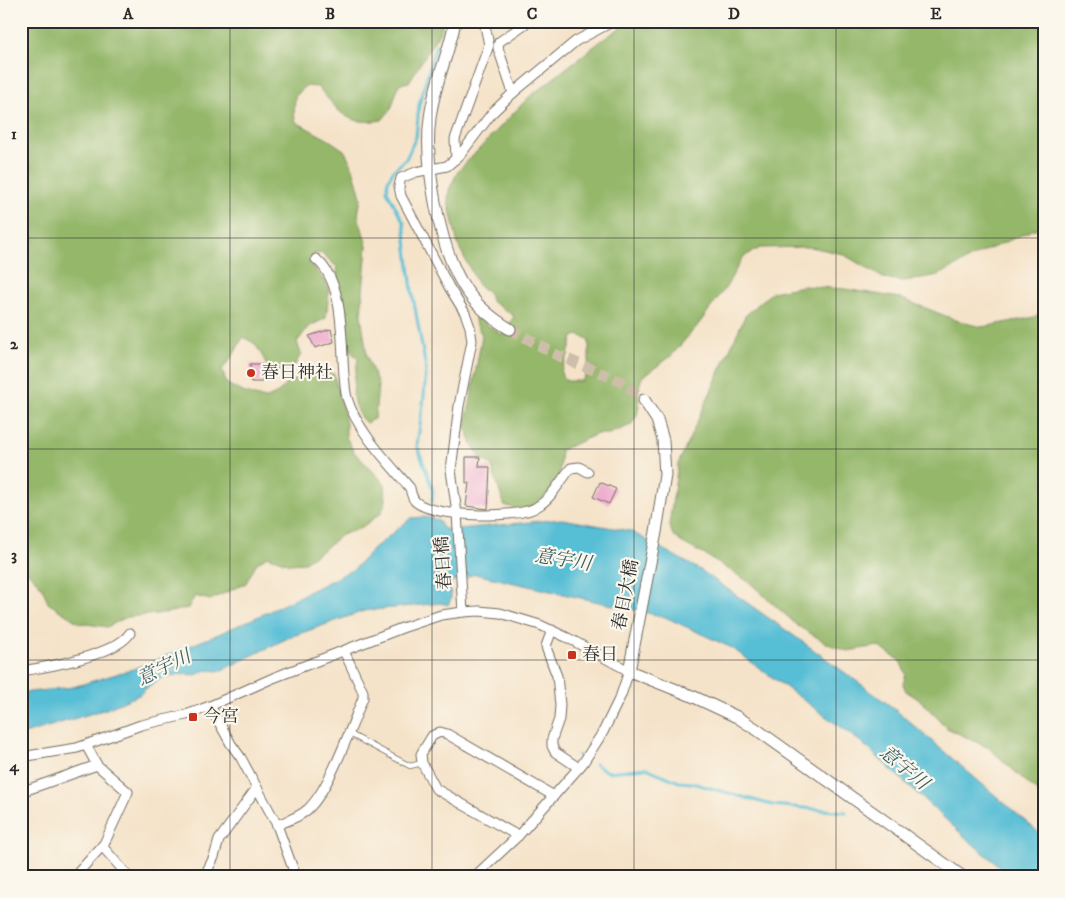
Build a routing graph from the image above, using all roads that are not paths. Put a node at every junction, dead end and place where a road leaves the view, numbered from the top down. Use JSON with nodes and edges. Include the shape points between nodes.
{"nodes":[{"id":1,"x":455,"y":21,"type":"edge"},
{"id":2,"x":484,"y":21,"type":"edge"},
{"id":3,"x":529,"y":21,"type":"edge"},
{"id":4,"x":614,"y":21,"type":"edge"},
{"id":5,"x":489,"y":45,"type":"junction"},
{"id":6,"x":499,"y":45,"type":"junction"},
{"id":7,"x":512,"y":93,"type":"junction"},
{"id":8,"x":456,"y":159,"type":"junction"},
{"id":9,"x":430,"y":170,"type":"junction"},
{"id":10,"x":316,"y":260,"type":"dead end"},
{"id":11,"x":510,"y":329,"type":"tunnel mouth"},
{"id":12,"x":644,"y":400,"type":"tunnel mouth"},
{"id":13,"x":588,"y":472,"type":"dead end"},
{"id":14,"x":457,"y":515,"type":"junction"},
{"id":15,"x":463,"y":608,"type":"junction"},
{"id":16,"x":552,"y":630,"type":"junction"},
{"id":17,"x":130,"y":633,"type":"dead end"},
{"id":18,"x":344,"y":650,"type":"junction"},
{"id":19,"x":630,"y":668,"type":"junction"},
{"id":20,"x":21,"y":670,"type":"edge"},
{"id":21,"x":210,"y":706,"type":"junction"},
{"id":22,"x":348,"y":733,"type":"junction"},
{"id":23,"x":86,"y":745,"type":"junction"},
{"id":24,"x":21,"y":757,"type":"edge"},
{"id":25,"x":422,"y":763,"type":"junction"},
{"id":26,"x":97,"y":766,"type":"junction"},
{"id":27,"x":579,"y":768,"type":"junction"},
{"id":28,"x":256,"y":789,"type":"junction"},
{"id":29,"x":21,"y":792,"type":"edge"},
{"id":30,"x":554,"y":796,"type":"junction"},
{"id":31,"x":277,"y":825,"type":"junction"},
{"id":32,"x":518,"y":836,"type":"junction"},
{"id":33,"x":102,"y":846,"type":"junction"},
{"id":34,"x":125,"y":876,"type":"edge"},
{"id":35,"x":962,"y":876,"type":"edge"},
{"id":36,"x":74,"y":877,"type":"edge"},
{"id":37,"x":204,"y":877,"type":"edge"},
{"id":38,"x":296,"y":877,"type":"edge"},
{"id":39,"x":474,"y":877,"type":"edge"}],
"edges":[{"from":1,"to":9,"type":"street","via":[[430,117]]},
{"from":2,"to":5,"type":"street"},
{"from":3,"to":6,"type":"street"},
{"from":4,"to":7,"type":"street","via":[[576,41]]},
{"from":5,"to":6,"type":"street"},
{"from":5,"to":8,"type":"street","via":[[455,139]]},
{"from":6,"to":7,"type":"street"},
{"from":7,"to":8,"type":"street"},
{"from":8,"to":9,"type":"street","via":[[447,166]]},
{"from":9,"to":11,"type":"street","via":[[443,233],[456,272],[479,304]]},
{"from":9,"to":14,"type":"street","name":"春日橋","via":[[408,174],[401,178],[399,186],[401,196],[470,328],[472,341],[451,470]]},
{"from":10,"to":14,"type":"street","via":[[329,273],[339,307],[346,396],[355,420],[410,488],[414,500]]},
{"from":12,"to":19,"type":"street","name":"春日大橋","via":[[656,420],[665,448],[665,476]]},
{"from":13,"to":14,"type":"street","via":[[579,467],[571,468],[547,499],[535,508],[500,514]]},
{"from":14,"to":15,"type":"street","name":"春日橋"},
{"from":15,"to":16,"type":"street","via":[[500,613]]},
{"from":15,"to":18,"type":"street"},
{"from":16,"to":19,"type":"street"},
{"from":16,"to":27,"type":"street","via":[[546,650],[557,676],[560,712],[552,746],[559,755]]},
{"from":17,"to":20,"type":"street","via":[[126,639],[94,654],[54,666]]},
{"from":18,"to":21,"type":"street"},
{"from":18,"to":22,"type":"street","via":[[363,692]]},
{"from":19,"to":27,"type":"street","via":[[621,696],[603,732]]},
{"from":19,"to":35,"type":"street","via":[[756,728]]},
{"from":21,"to":23,"type":"street","via":[[141,725]]},
{"from":21,"to":28,"type":"street"},
{"from":22,"to":25,"type":"lane","via":[[410,766]]},
{"from":22,"to":31,"type":"street","via":[[327,780],[309,808]]},
{"from":23,"to":24,"type":"street"},
{"from":23,"to":26,"type":"street"},
{"from":25,"to":30,"type":"street","via":[[422,751],[432,736],[444,732]]},
{"from":25,"to":32,"type":"street","via":[[436,789]]},
{"from":26,"to":29,"type":"street"},
{"from":26,"to":33,"type":"street","via":[[128,792]]},
{"from":27,"to":30,"type":"street"},
{"from":28,"to":31,"type":"street"},
{"from":28,"to":37,"type":"street","via":[[219,840]]},
{"from":30,"to":32,"type":"street"},
{"from":31,"to":38,"type":"street"},
{"from":32,"to":39,"type":"street"},
{"from":33,"to":34,"type":"street"},
{"from":33,"to":36,"type":"street"}]}
